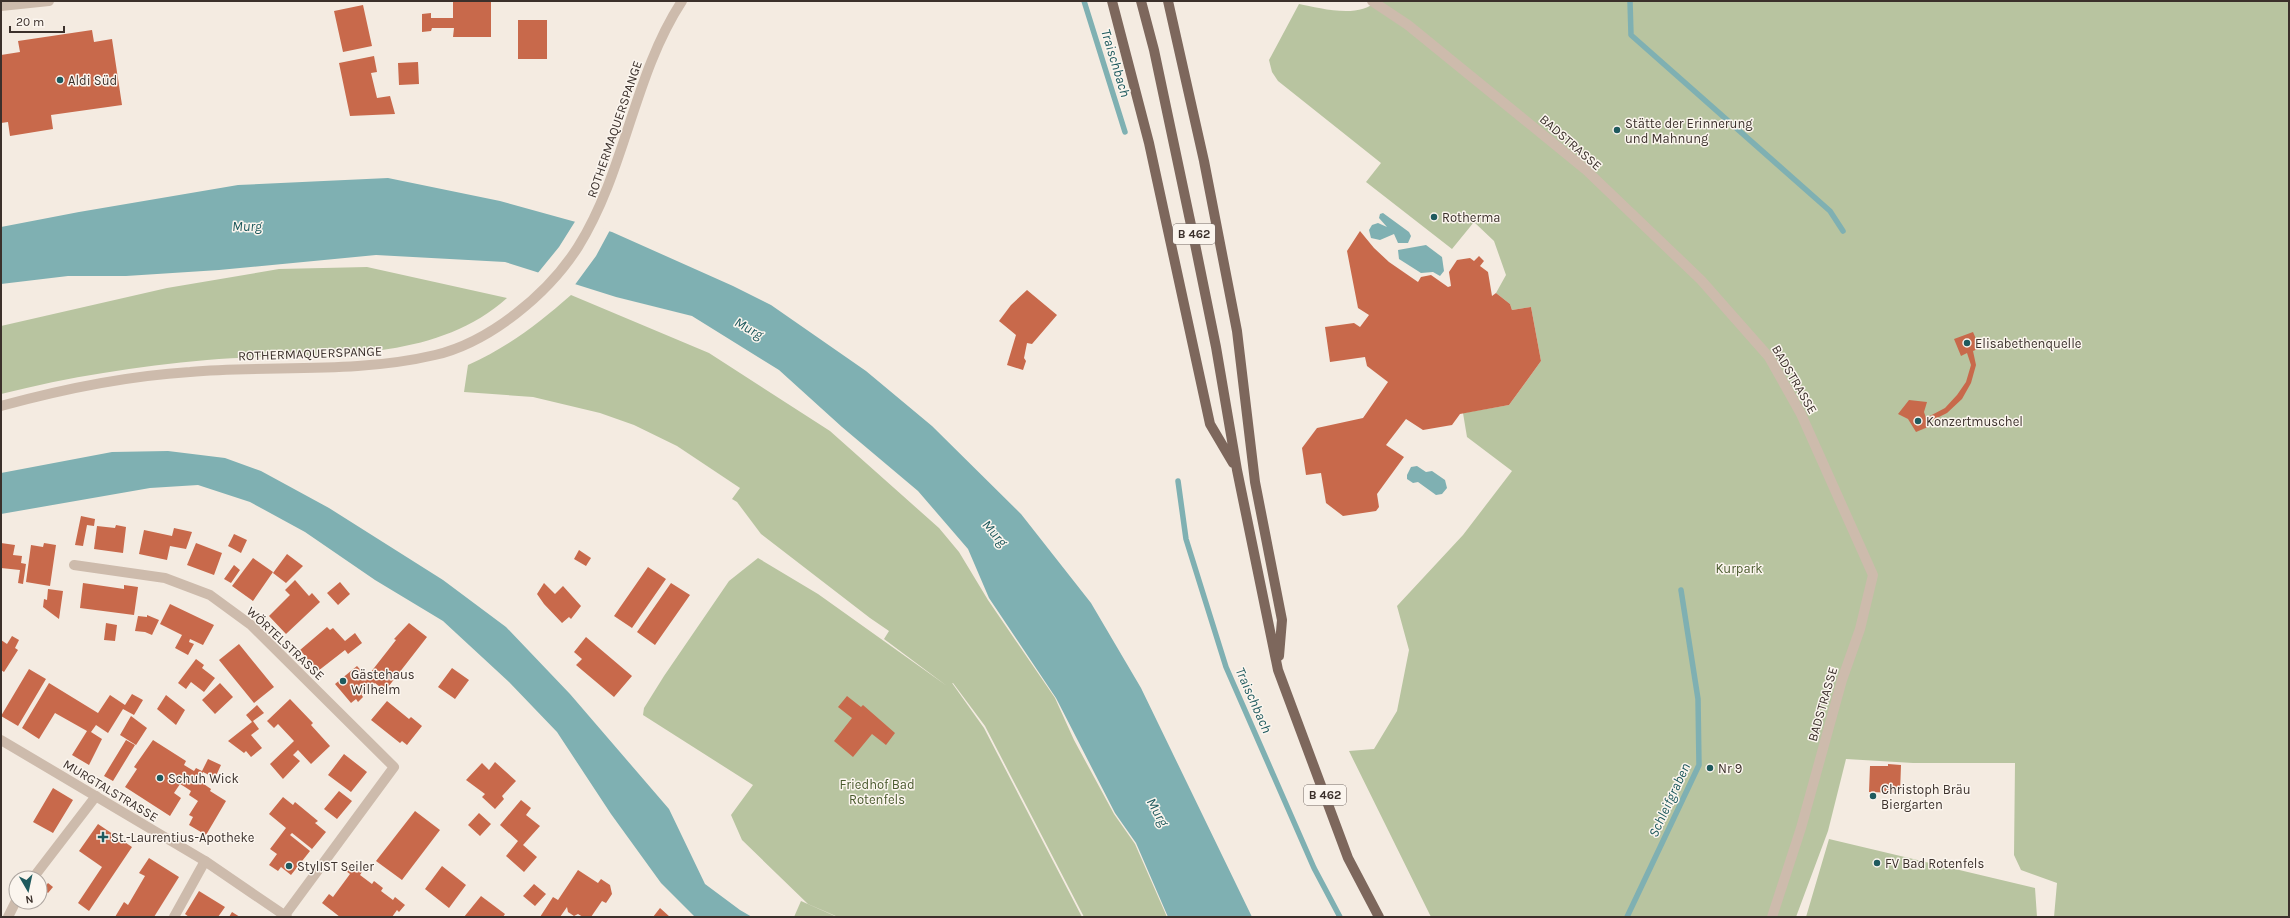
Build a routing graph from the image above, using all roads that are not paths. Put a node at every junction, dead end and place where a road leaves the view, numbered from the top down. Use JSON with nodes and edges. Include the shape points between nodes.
{"nodes":[{"id":1,"x":49,"y":1,"type":"edge"},
{"id":2,"x":682,"y":1,"type":"edge"},
{"id":3,"x":1112,"y":1,"type":"edge"},
{"id":4,"x":1141,"y":1,"type":"edge"},
{"id":5,"x":1168,"y":1,"type":"edge"},
{"id":6,"x":1372,"y":1,"type":"edge"},
{"id":7,"x":1,"y":6,"type":"edge"},
{"id":8,"x":1,"y":406,"type":"edge"},
{"id":9,"x":1237,"y":470,"type":"junction"},
{"id":10,"x":74,"y":565,"type":"dead end"},
{"id":11,"x":1278,"y":670,"type":"junction"},
{"id":12,"x":1,"y":740,"type":"edge"},
{"id":13,"x":96,"y":796,"type":"junction"},
{"id":14,"x":205,"y":861,"type":"junction"},
{"id":15,"x":39,"y":870,"type":"edge"},
{"id":16,"x":286,"y":916,"type":"edge"},
{"id":17,"x":174,"y":917,"type":"edge"},
{"id":18,"x":1379,"y":917,"type":"edge"},
{"id":19,"x":1772,"y":917,"type":"edge"}],
"edges":[{"from":1,"to":7,"type":"street"},
{"from":2,"to":8,"type":"street","name":"ROTHERMAQUERSPANGE","via":[[666,25],[634,106],[613,176],[600,208],[555,278],[506,321],[474,340],[437,355],[392,363],[348,367],[230,369],[133,378],[79,387]]},
{"from":3,"to":9,"type":"main road","via":[[1149,143],[1210,424]]},
{"from":4,"to":9,"type":"main road","number":"B 462","via":[[1154,50],[1195,244]]},
{"from":5,"to":11,"type":"main road","via":[[1204,161],[1237,331],[1255,482],[1282,620]]},
{"from":6,"to":19,"type":"street","name":"BADSTRASSE","via":[[1408,25],[1585,169],[1701,280],[1770,357],[1801,414],[1873,575],[1860,629],[1842,680]]},
{"from":9,"to":11,"type":"main road","number":"B 462"},
{"from":10,"to":16,"type":"street","name":"WÖRTELSTRASSE","via":[[165,578],[210,595],[251,625],[394,767]]},
{"from":11,"to":18,"type":"main road","number":"B 462","via":[[1348,858]]},
{"from":12,"to":13,"type":"street","name":"MURGTALSTRASSE"},
{"from":13,"to":14,"type":"street","name":"MURGTALSTRASSE"},
{"from":13,"to":15,"type":"street"},
{"from":14,"to":16,"type":"street","name":"MURGTALSTRASSE"},
{"from":14,"to":17,"type":"street"}]}
